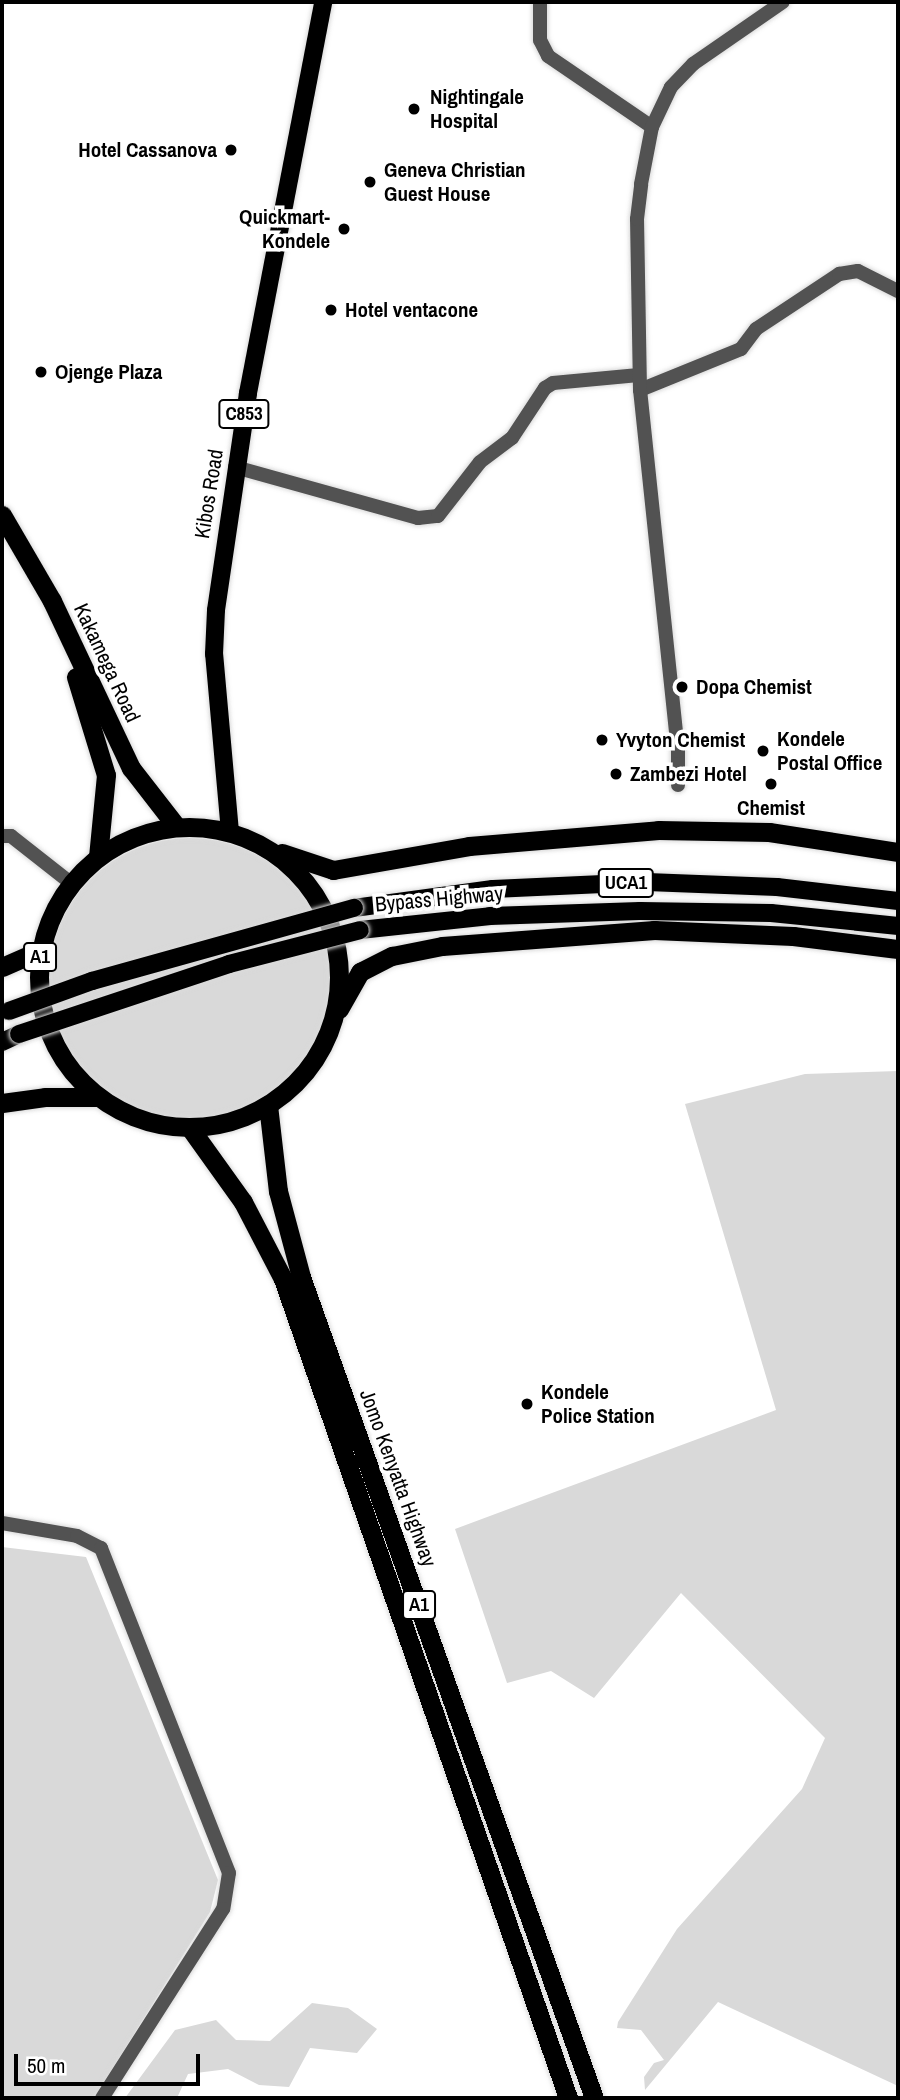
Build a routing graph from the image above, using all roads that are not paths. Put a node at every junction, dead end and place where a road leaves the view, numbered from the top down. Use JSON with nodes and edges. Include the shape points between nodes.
{"nodes":[{"id":1,"x":323,"y":2,"type":"edge"},
{"id":2,"x":540,"y":2,"type":"edge"},
{"id":3,"x":783,"y":2,"type":"edge"},
{"id":4,"x":652,"y":127,"type":"junction"},
{"id":5,"x":898,"y":291,"type":"edge"},
{"id":6,"x":639,"y":375,"type":"junction"},
{"id":7,"x":639,"y":390,"type":"junction"},
{"id":8,"x":235,"y":467,"type":"junction"},
{"id":9,"x":2,"y":515,"type":"edge"},
{"id":10,"x":2,"y":540,"type":"edge"},
{"id":11,"x":678,"y":785,"type":"dead end"},
{"id":12,"x":176,"y":826,"type":"junction"},
{"id":13,"x":230,"y":832,"type":"junction"},
{"id":14,"x":2,"y":836,"type":"edge"},
{"id":15,"x":271,"y":850,"type":"junction"},
{"id":16,"x":898,"y":852,"type":"edge"},
{"id":17,"x":98,"y":857,"type":"junction"},
{"id":18,"x":71,"y":883,"type":"junction"},
{"id":19,"x":898,"y":901,"type":"edge"},
{"id":20,"x":898,"y":926,"type":"edge"},
{"id":21,"x":898,"y":949,"type":"edge"},
{"id":22,"x":41,"y":950,"type":"junction"},
{"id":23,"x":2,"y":967,"type":"edge"},
{"id":24,"x":2,"y":1016,"type":"edge"},
{"id":25,"x":332,"y":1023,"type":"junction"},
{"id":26,"x":2,"y":1042,"type":"edge"},
{"id":27,"x":96,"y":1097,"type":"junction"},
{"id":28,"x":2,"y":1103,"type":"edge"},
{"id":29,"x":268,"y":1105,"type":"junction"},
{"id":30,"x":190,"y":1128,"type":"junction"},
{"id":31,"x":2,"y":1523,"type":"edge"},
{"id":32,"x":102,"y":2098,"type":"edge"},
{"id":33,"x":568,"y":2098,"type":"edge"},
{"id":34,"x":594,"y":2098,"type":"edge"}],
"edges":[{"from":1,"to":8,"type":"main road","name":"Kibos Road","number":"C853"},
{"from":2,"to":4,"type":"street","via":[[540,40],[548,57]]},
{"from":3,"to":4,"type":"street","via":[[693,64],[671,87]]},
{"from":4,"to":6,"type":"street","via":[[637,219]]},
{"from":5,"to":7,"type":"street","via":[[858,271],[839,274],[756,329],[741,349]]},
{"from":6,"to":7,"type":"street"},
{"from":6,"to":8,"type":"street","via":[[552,383],[512,438],[480,462],[438,516],[418,518]]},
{"from":7,"to":11,"type":"street"},
{"from":8,"to":13,"type":"main road","name":"Kibos Road","number":"C853","via":[[216,610],[215,654]]},
{"from":9,"to":12,"type":"highway","name":"Kakamega Road","via":[[52,601],[131,768]]},
{"from":10,"to":17,"type":"highway","name":"Kakamega Road","via":[[45,610],[72,665],[87,711],[106,775]]},
{"from":12,"to":13,"type":"highway","number":"A1"},
{"from":12,"to":17,"type":"highway","number":"A1","via":[[135,836]]},
{"from":13,"to":15,"type":"highway","number":"A1"},
{"from":14,"to":18,"type":"street","via":[[11,836]]},
{"from":15,"to":16,"type":"highway","via":[[333,870],[468,846],[658,830],[769,832]]},
{"from":15,"to":25,"type":"highway","number":"A1","via":[[316,897],[331,926],[339,991]]},
{"from":17,"to":18,"type":"highway","number":"A1"},
{"from":18,"to":22,"type":"highway","number":"A1","via":[[52,915]]},
{"from":19,"to":24,"type":"main road","name":"Bypass Highway","number":"UCA1","bridge":true,"via":[[777,887],[647,882],[425,897],[354,908],[92,981]]},
{"from":20,"to":26,"type":"main road","name":"Bypass Highway","number":"UCA1","bridge":true,"via":[[771,914],[640,911],[382,924],[108,1001]]},
{"from":21,"to":25,"type":"highway","via":[[793,936],[654,930],[442,946],[392,956],[360,972]]},
{"from":22,"to":23,"type":"highway"},
{"from":22,"to":27,"type":"highway","number":"A1","via":[[38,983],[55,1047]]},
{"from":25,"to":29,"type":"highway","number":"A1","via":[[317,1055],[295,1083]]},
{"from":27,"to":28,"type":"highway"},
{"from":27,"to":30,"type":"highway","number":"A1","via":[[157,1125]]},
{"from":29,"to":30,"type":"highway","number":"A1","via":[[230,1121]]},
{"from":29,"to":34,"type":"highway","name":"Jomo Kenyatta Highway","number":"A1","via":[[278,1191],[301,1277]]},
{"from":30,"to":33,"type":"highway","name":"Jomo Kenyatta Highway","number":"A1","via":[[243,1202],[283,1279]]},
{"from":31,"to":32,"type":"street","via":[[77,1536],[101,1548],[229,1873],[223,1909]]}]}
